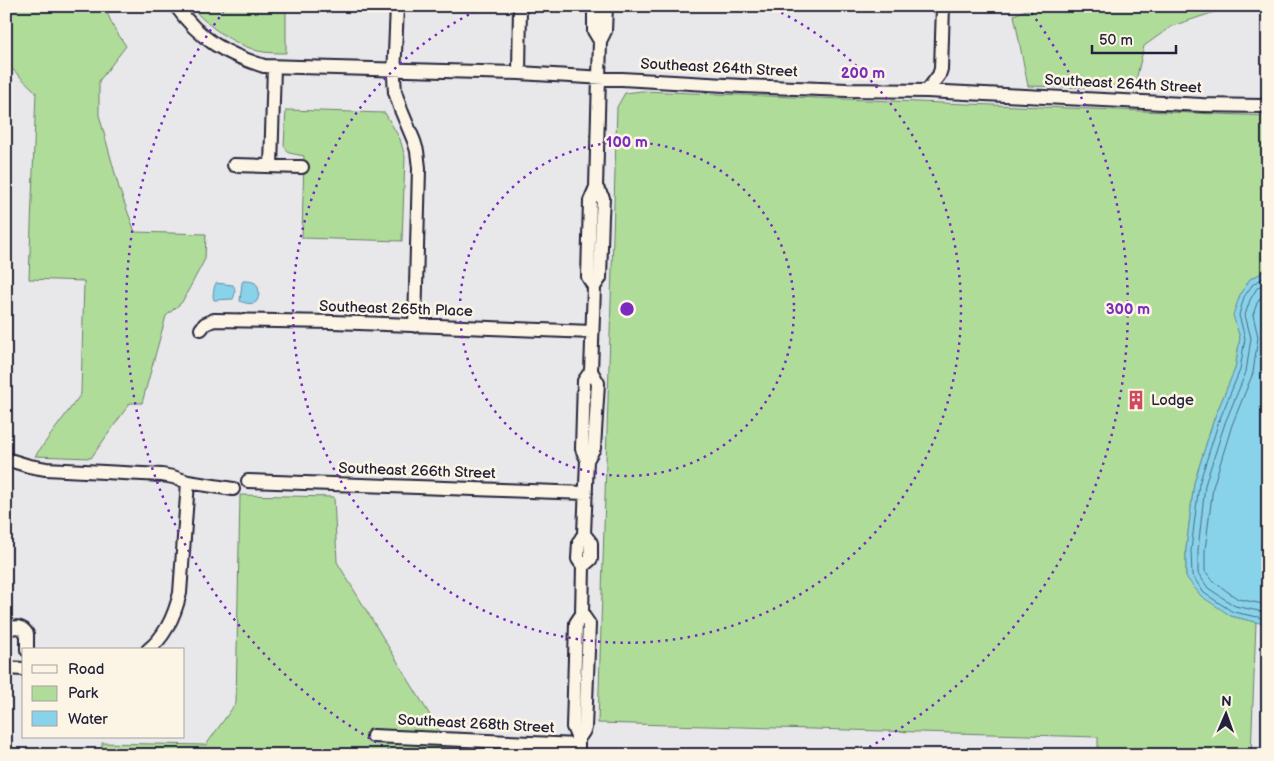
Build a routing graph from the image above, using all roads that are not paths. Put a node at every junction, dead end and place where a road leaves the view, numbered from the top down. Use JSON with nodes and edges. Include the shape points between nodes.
{"nodes":[{"id":1,"x":397,"y":6,"type":"edge"},
{"id":2,"x":520,"y":6,"type":"edge"},
{"id":3,"x":594,"y":6,"type":"edge"},
{"id":4,"x":606,"y":6,"type":"edge"},
{"id":5,"x":943,"y":6,"type":"edge"},
{"id":6,"x":179,"y":11,"type":"edge"},
{"id":7,"x":600,"y":41,"type":"junction"},
{"id":8,"x":274,"y":67,"type":"junction"},
{"id":9,"x":395,"y":70,"type":"junction"},
{"id":10,"x":519,"y":73,"type":"junction"},
{"id":11,"x":599,"y":77,"type":"junction"},
{"id":12,"x":927,"y":91,"type":"junction"},
{"id":13,"x":1268,"y":104,"type":"edge"},
{"id":14,"x":234,"y":165,"type":"dead end"},
{"id":15,"x":271,"y":166,"type":"junction"},
{"id":16,"x":302,"y":167,"type":"dead end"},
{"id":17,"x":415,"y":326,"type":"junction"},
{"id":18,"x":201,"y":329,"type":"dead end"},
{"id":19,"x":592,"y":332,"type":"junction"},
{"id":20,"x":6,"y":459,"type":"edge"},
{"id":21,"x":248,"y":481,"type":"dead end"},
{"id":22,"x":188,"y":482,"type":"junction"},
{"id":23,"x":233,"y":489,"type":"dead end"},
{"id":24,"x":586,"y":493,"type":"junction"},
{"id":25,"x":6,"y":631,"type":"edge"},
{"id":26,"x":27,"y":648,"type":"edge"},
{"id":27,"x":150,"y":648,"type":"edge"},
{"id":28,"x":6,"y":668,"type":"edge"},
{"id":29,"x":22,"y":669,"type":"edge"},
{"id":30,"x":373,"y":736,"type":"dead end"},
{"id":31,"x":578,"y":746,"type":"edge"}],
"edges":[{"from":1,"to":9,"type":"street"},
{"from":2,"to":10,"type":"street"},
{"from":3,"to":7,"type":"street","via":[[594,31]]},
{"from":4,"to":7,"type":"street","via":[[605,31]]},
{"from":5,"to":12,"type":"street","via":[[941,69]]},
{"from":6,"to":8,"type":"street","name":"Southeast 264th Street","via":[[196,31],[220,48],[248,61]]},
{"from":7,"to":11,"type":"street"},
{"from":8,"to":9,"type":"street","name":"Southeast 264th Street"},
{"from":8,"to":15,"type":"street"},
{"from":9,"to":10,"type":"street","name":"Southeast 264th Street"},
{"from":9,"to":17,"type":"street","via":[[395,92],[418,159]]},
{"from":10,"to":11,"type":"street","name":"Southeast 264th Street"},
{"from":11,"to":12,"type":"street","name":"Southeast 264th Street","via":[[742,86]]},
{"from":11,"to":19,"type":"street","via":[[596,187],[603,198],[600,278],[594,287]]},
{"from":12,"to":13,"type":"street","name":"Southeast 264th Street","via":[[1202,105]]},
{"from":14,"to":15,"type":"street"},
{"from":15,"to":16,"type":"street"},
{"from":17,"to":18,"type":"street","name":"Southeast 265th Place","via":[[214,320]]},
{"from":17,"to":19,"type":"street","name":"Southeast 265th Place"},
{"from":19,"to":24,"type":"street","via":[[591,371],[598,383],[594,448],[587,460]]},
{"from":20,"to":22,"type":"street","via":[[46,470],[162,475]]},
{"from":21,"to":24,"type":"street","name":"Southeast 266th Street"},
{"from":22,"to":23,"type":"street"},
{"from":22,"to":27,"type":"street","via":[[176,611]]},
{"from":24,"to":31,"type":"street","via":[[584,534],[591,543],[591,559],[583,566],[582,614],[589,624],[585,728]]},
{"from":25,"to":26,"type":"street","via":[[14,627],[25,630],[28,634]]},
{"from":28,"to":29,"type":"street"},
{"from":30,"to":31,"type":"street","name":"Southeast 268th Street"}]}
